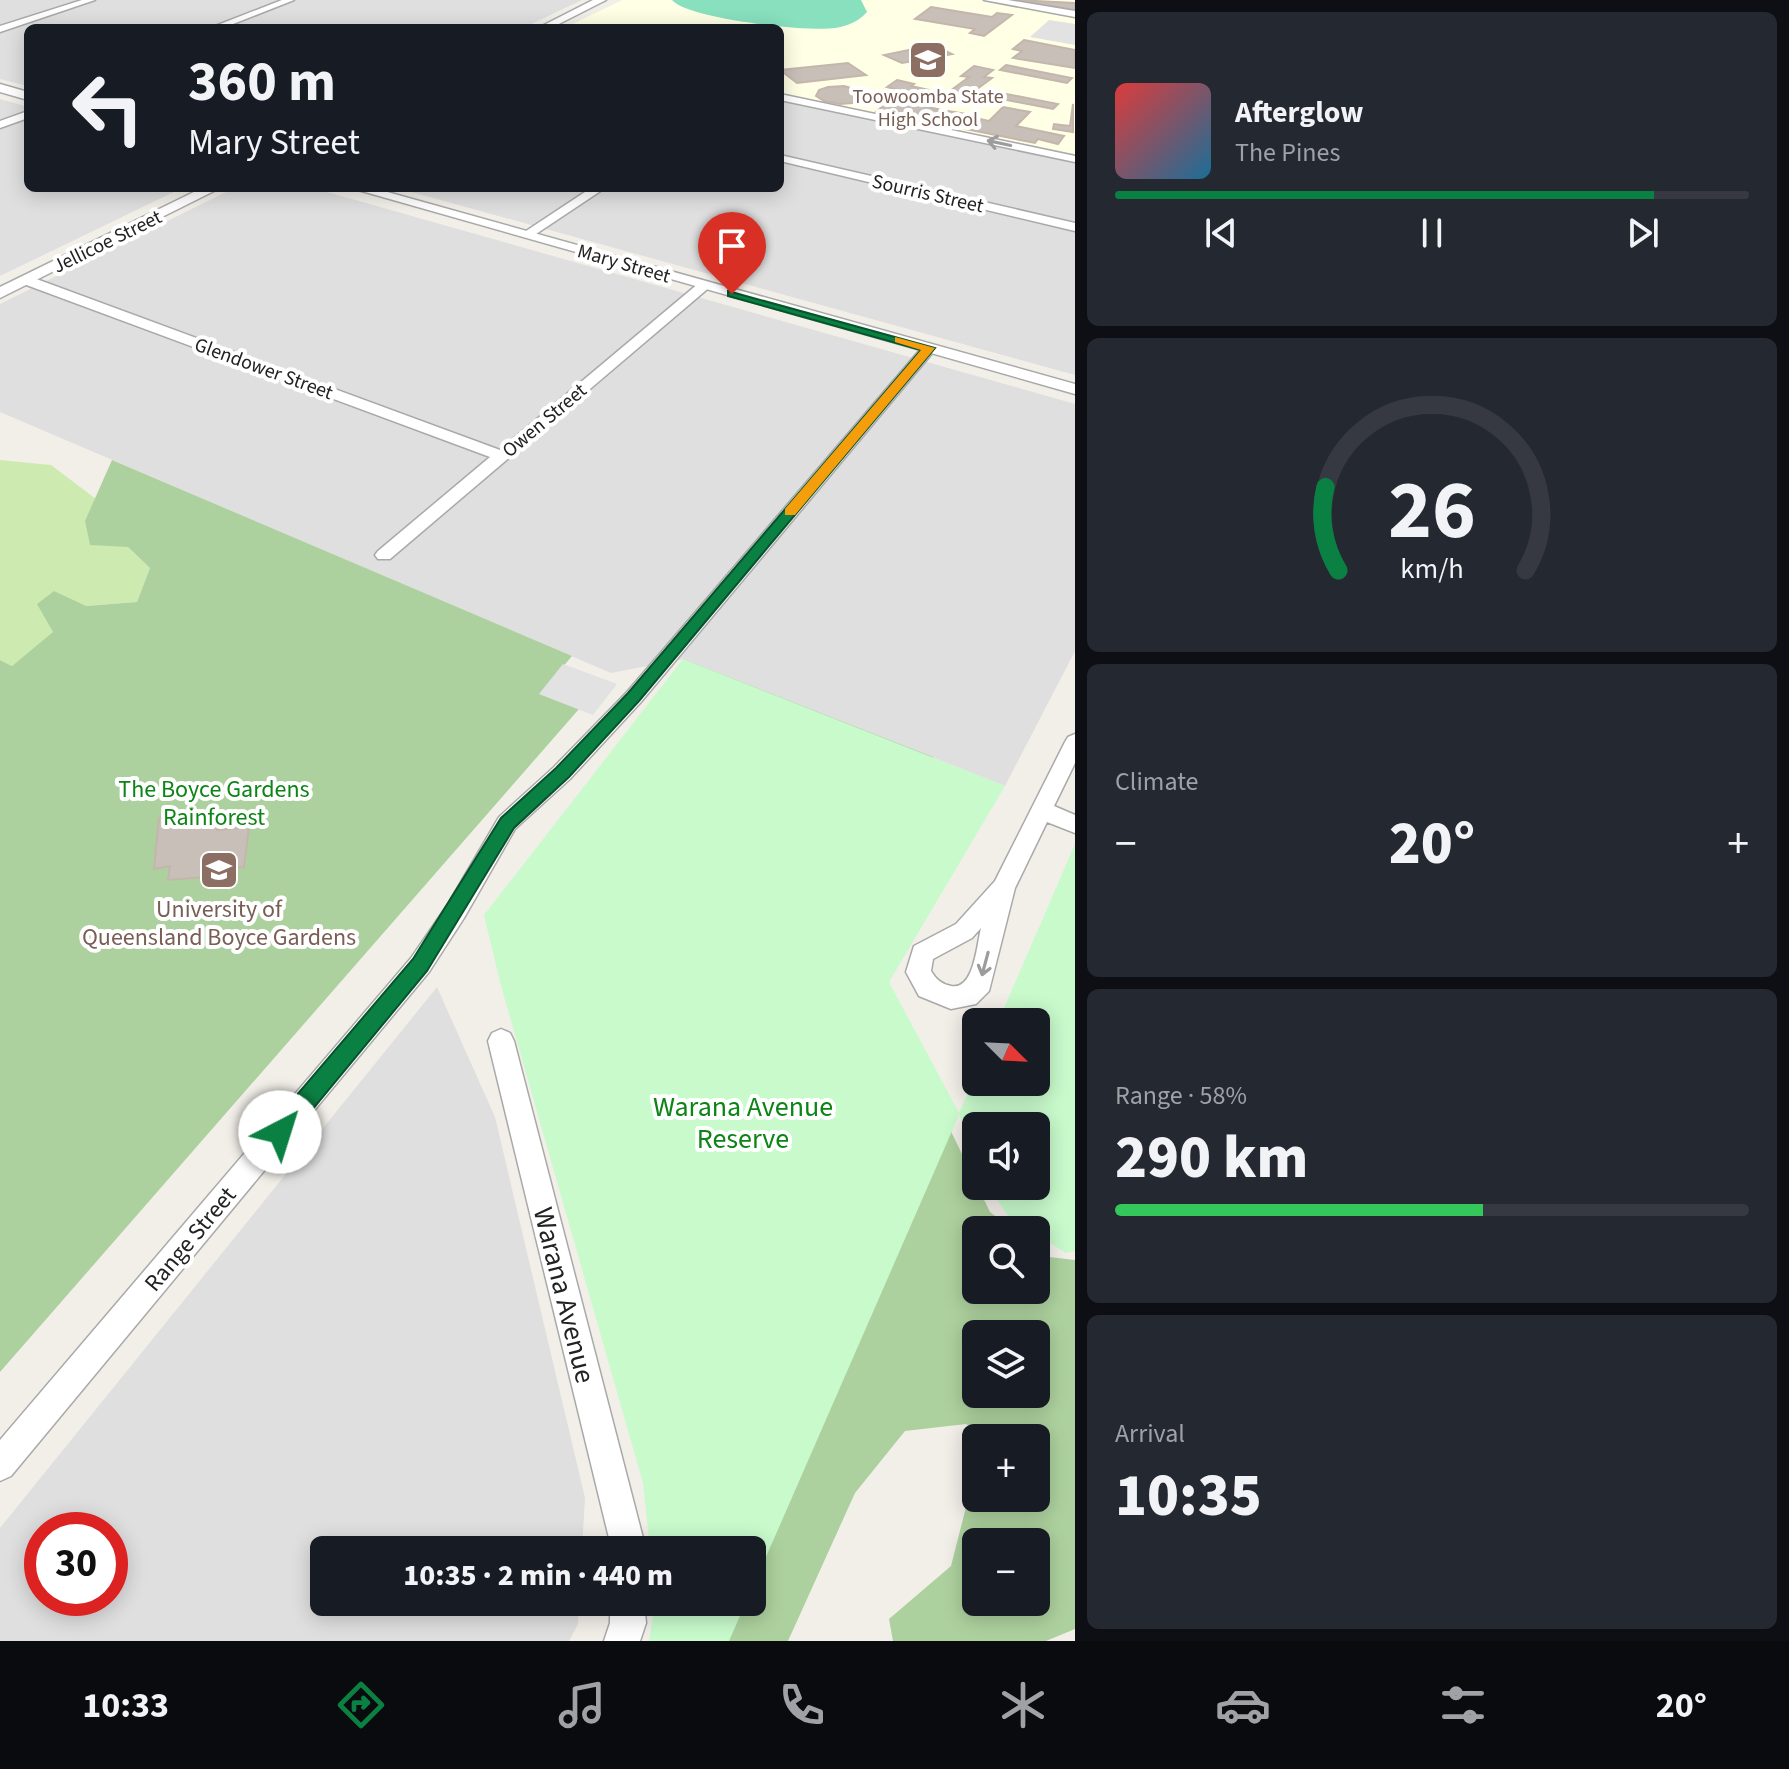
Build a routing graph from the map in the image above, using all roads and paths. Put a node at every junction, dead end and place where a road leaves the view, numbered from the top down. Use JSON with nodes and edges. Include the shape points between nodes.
{"nodes":[{"id":1,"x":91,"y":0,"type":"edge"},
{"id":2,"x":290,"y":0,"type":"edge"},
{"id":3,"x":584,"y":0,"type":"edge"},
{"id":4,"x":989,"y":0,"type":"edge"},
{"id":5,"x":598,"y":1,"type":"edge"},
{"id":6,"x":1075,"y":14,"type":"edge"},
{"id":7,"x":225,"y":24,"type":"edge"},
{"id":8,"x":551,"y":24,"type":"edge"},
{"id":9,"x":0,"y":29,"type":"edge"},
{"id":10,"x":0,"y":88,"type":"edge"},
{"id":11,"x":24,"y":95,"type":"edge"},
{"id":12,"x":784,"y":98,"type":"edge"},
{"id":13,"x":24,"y":116,"type":"edge"},
{"id":14,"x":0,"y":125,"type":"edge"},
{"id":15,"x":784,"y":159,"type":"edge"},
{"id":16,"x":1075,"y":159,"type":"edge"},
{"id":17,"x":205,"y":192,"type":"edge"},
{"id":18,"x":372,"y":192,"type":"edge"},
{"id":19,"x":593,"y":192,"type":"edge"},
{"id":20,"x":1075,"y":227,"type":"edge"},
{"id":21,"x":526,"y":235,"type":"junction"},
{"id":22,"x":26,"y":280,"type":"junction"},
{"id":23,"x":704,"y":286,"type":"junction"},
{"id":24,"x":0,"y":293,"type":"edge"},
{"id":25,"x":929,"y":348,"type":"junction"},
{"id":26,"x":1075,"y":389,"type":"edge"},
{"id":27,"x":502,"y":456,"type":"junction"},
{"id":28,"x":384,"y":555,"type":"dead end"},
{"id":29,"x":1075,"y":742,"type":"edge"},
{"id":30,"x":1041,"y":810,"type":"junction"},
{"id":31,"x":1075,"y":824,"type":"edge"},
{"id":32,"x":1003,"y":888,"type":"dead end"},
{"id":33,"x":501,"y":1041,"type":"dead end"},
{"id":34,"x":0,"y":1465,"type":"edge"},
{"id":35,"x":623,"y":1536,"type":"edge"},
{"id":36,"x":628,"y":1616,"type":"edge"},
{"id":37,"x":622,"y":1641,"type":"edge"}],
"edges":[{"from":1,"to":9,"type":"street"},
{"from":2,"to":7,"type":"street"},
{"from":3,"to":5,"type":"street"},
{"from":4,"to":6,"type":"street"},
{"from":5,"to":8,"type":"street"},
{"from":10,"to":11,"type":"street"},
{"from":16,"to":12,"type":"street","one_way":true},
{"from":13,"to":14,"type":"street"},
{"from":15,"to":20,"type":"street","name":"Sourris Street"},
{"from":17,"to":22,"type":"street","name":"Jellicoe Street"},
{"from":18,"to":21,"type":"street","name":"Mary Street"},
{"from":19,"to":21,"type":"street"},
{"from":21,"to":23,"type":"street","name":"Mary Street"},
{"from":22,"to":24,"type":"street","name":"Jellicoe Street"},
{"from":22,"to":27,"type":"street","name":"Glendower Street"},
{"from":23,"to":25,"type":"street","name":"Mary Street"},
{"from":23,"to":27,"type":"street","name":"Owen Street"},
{"from":25,"to":26,"type":"street","name":"Mary Street"},
{"from":25,"to":34,"type":"street","name":"Range Street","via":[[634,697],[507,823],[420,965]]},
{"from":27,"to":28,"type":"street","name":"Owen Street"},
{"from":29,"to":30,"type":"street"},
{"from":30,"to":31,"type":"street"},
{"from":30,"to":32,"type":"street"},
{"from":33,"to":35,"type":"street","name":"Warana Avenue"},
{"from":36,"to":37,"type":"street"}]}
